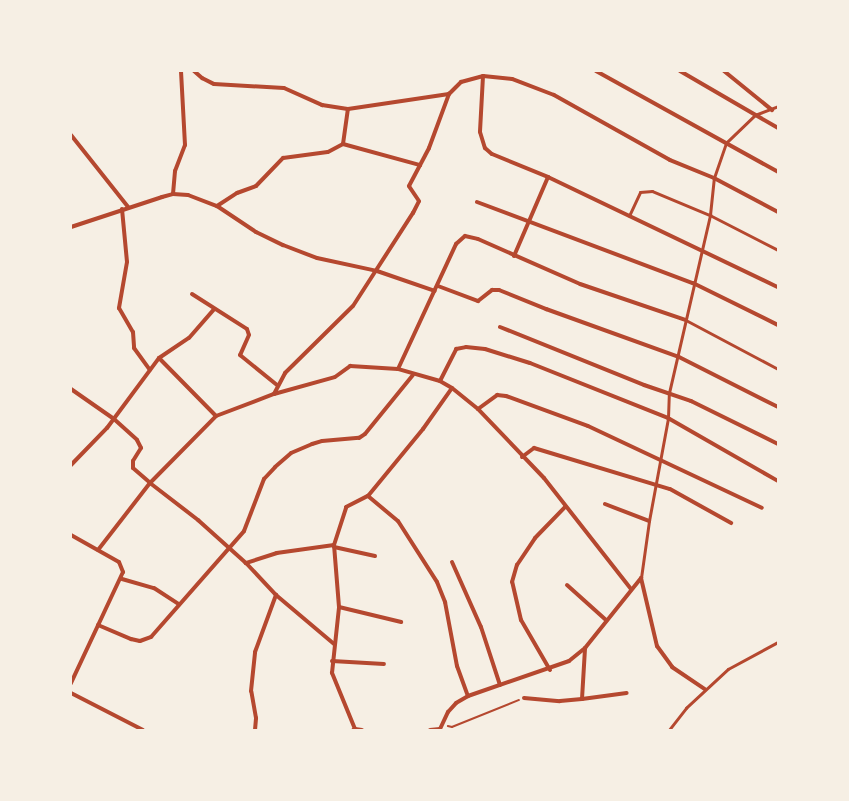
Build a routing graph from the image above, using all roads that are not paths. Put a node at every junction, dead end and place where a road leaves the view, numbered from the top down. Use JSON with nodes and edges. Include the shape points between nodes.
{"nodes":[{"id":1,"x":181,"y":71,"type":"edge"},
{"id":2,"x":194,"y":71,"type":"edge"},
{"id":3,"x":483,"y":71,"type":"edge"},
{"id":4,"x":596,"y":71,"type":"edge"},
{"id":5,"x":680,"y":71,"type":"edge"},
{"id":6,"x":724,"y":71,"type":"edge"},
{"id":7,"x":483,"y":76,"type":"junction"},
{"id":8,"x":449,"y":94,"type":"junction"},
{"id":9,"x":778,"y":106,"type":"edge"},
{"id":10,"x":348,"y":109,"type":"junction"},
{"id":11,"x":772,"y":110,"type":"junction"},
{"id":12,"x":755,"y":116,"type":"junction"},
{"id":13,"x":778,"y":128,"type":"edge"},
{"id":14,"x":71,"y":135,"type":"edge"},
{"id":15,"x":726,"y":143,"type":"junction"},
{"id":16,"x":343,"y":144,"type":"junction"},
{"id":17,"x":420,"y":165,"type":"junction"},
{"id":18,"x":778,"y":172,"type":"edge"},
{"id":19,"x":548,"y":177,"type":"junction"},
{"id":20,"x":714,"y":178,"type":"junction"},
{"id":21,"x":173,"y":194,"type":"junction"},
{"id":22,"x":477,"y":202,"type":"dead end"},
{"id":23,"x":217,"y":206,"type":"junction"},
{"id":24,"x":128,"y":207,"type":"junction"},
{"id":25,"x":122,"y":209,"type":"junction"},
{"id":26,"x":778,"y":212,"type":"edge"},
{"id":27,"x":710,"y":215,"type":"junction"},
{"id":28,"x":628,"y":216,"type":"junction"},
{"id":29,"x":529,"y":220,"type":"junction"},
{"id":30,"x":71,"y":227,"type":"edge"},
{"id":31,"x":700,"y":250,"type":"junction"},
{"id":32,"x":778,"y":250,"type":"edge"},
{"id":33,"x":514,"y":256,"type":"junction"},
{"id":34,"x":377,"y":271,"type":"junction"},
{"id":35,"x":693,"y":283,"type":"junction"},
{"id":36,"x":438,"y":286,"type":"junction"},
{"id":37,"x":778,"y":287,"type":"edge"},
{"id":38,"x":435,"y":291,"type":"junction"},
{"id":39,"x":192,"y":294,"type":"dead end"},
{"id":40,"x":214,"y":309,"type":"junction"},
{"id":41,"x":686,"y":320,"type":"junction"},
{"id":42,"x":778,"y":325,"type":"edge"},
{"id":43,"x":500,"y":327,"type":"dead end"},
{"id":44,"x":679,"y":357,"type":"junction"},
{"id":45,"x":159,"y":358,"type":"junction"},
{"id":46,"x":778,"y":369,"type":"edge"},
{"id":47,"x":150,"y":370,"type":"junction"},
{"id":48,"x":398,"y":370,"type":"junction"},
{"id":49,"x":413,"y":375,"type":"junction"},
{"id":50,"x":440,"y":381,"type":"junction"},
{"id":51,"x":277,"y":385,"type":"junction"},
{"id":52,"x":452,"y":388,"type":"junction"},
{"id":53,"x":71,"y":389,"type":"edge"},
{"id":54,"x":669,"y":393,"type":"junction"},
{"id":55,"x":274,"y":394,"type":"junction"},
{"id":56,"x":778,"y":406,"type":"edge"},
{"id":57,"x":478,"y":409,"type":"junction"},
{"id":58,"x":216,"y":416,"type":"junction"},
{"id":59,"x":668,"y":418,"type":"junction"},
{"id":60,"x":114,"y":419,"type":"junction"},
{"id":61,"x":778,"y":444,"type":"edge"},
{"id":62,"x":522,"y":457,"type":"junction"},
{"id":63,"x":660,"y":460,"type":"junction"},
{"id":64,"x":71,"y":465,"type":"edge"},
{"id":65,"x":778,"y":481,"type":"edge"},
{"id":66,"x":150,"y":483,"type":"junction"},
{"id":67,"x":655,"y":486,"type":"junction"},
{"id":68,"x":368,"y":496,"type":"junction"},
{"id":69,"x":605,"y":504,"type":"dead end"},
{"id":70,"x":565,"y":507,"type":"junction"},
{"id":71,"x":762,"y":508,"type":"dead end"},
{"id":72,"x":649,"y":521,"type":"junction"},
{"id":73,"x":731,"y":522,"type":"dead end"},
{"id":74,"x":71,"y":535,"type":"edge"},
{"id":75,"x":228,"y":546,"type":"junction"},
{"id":76,"x":334,"y":546,"type":"junction"},
{"id":77,"x":98,"y":550,"type":"junction"},
{"id":78,"x":375,"y":556,"type":"dead end"},
{"id":79,"x":452,"y":562,"type":"dead end"},
{"id":80,"x":246,"y":563,"type":"junction"},
{"id":81,"x":641,"y":578,"type":"junction"},
{"id":82,"x":122,"y":579,"type":"junction"},
{"id":83,"x":567,"y":585,"type":"dead end"},
{"id":84,"x":631,"y":589,"type":"junction"},
{"id":85,"x":276,"y":595,"type":"junction"},
{"id":86,"x":179,"y":604,"type":"junction"},
{"id":87,"x":339,"y":607,"type":"junction"},
{"id":88,"x":606,"y":620,"type":"junction"},
{"id":89,"x":401,"y":622,"type":"dead end"},
{"id":90,"x":98,"y":624,"type":"junction"},
{"id":91,"x":778,"y":642,"type":"edge"},
{"id":92,"x":334,"y":644,"type":"junction"},
{"id":93,"x":585,"y":648,"type":"junction"},
{"id":94,"x":332,"y":661,"type":"junction"},
{"id":95,"x":384,"y":664,"type":"dead end"},
{"id":96,"x":550,"y":670,"type":"junction"},
{"id":97,"x":71,"y":683,"type":"edge"},
{"id":98,"x":500,"y":685,"type":"junction"},
{"id":99,"x":705,"y":689,"type":"junction"},
{"id":100,"x":71,"y":693,"type":"edge"},
{"id":101,"x":627,"y":693,"type":"dead end"},
{"id":102,"x":468,"y":696,"type":"junction"},
{"id":103,"x":524,"y":698,"type":"road end"},
{"id":104,"x":582,"y":699,"type":"junction"},
{"id":105,"x":354,"y":729,"type":"edge"},
{"id":106,"x":143,"y":730,"type":"edge"},
{"id":107,"x":256,"y":730,"type":"edge"},
{"id":108,"x":362,"y":730,"type":"edge"},
{"id":109,"x":430,"y":730,"type":"edge"},
{"id":110,"x":440,"y":730,"type":"edge"},
{"id":111,"x":669,"y":730,"type":"edge"}],
"edges":[{"from":1,"to":21,"type":"street","via":[[185,145],[174,171]]},
{"from":2,"to":10,"type":"street","via":[[214,84],[284,88],[322,105]]},
{"from":3,"to":7,"type":"lane"},
{"from":4,"to":15,"type":"street"},
{"from":5,"to":12,"type":"street"},
{"from":6,"to":11,"type":"street"},
{"from":7,"to":8,"type":"street","via":[[461,82]]},
{"from":7,"to":19,"type":"street","via":[[480,132],[485,148],[492,154]]},
{"from":7,"to":20,"type":"street","via":[[512,80],[554,95],[670,160]]},
{"from":8,"to":10,"type":"street"},
{"from":8,"to":17,"type":"street"},
{"from":9,"to":11,"type":"lane"},
{"from":10,"to":16,"type":"street"},
{"from":11,"to":12,"type":"lane"},
{"from":12,"to":13,"type":"street"},
{"from":12,"to":15,"type":"lane"},
{"from":14,"to":24,"type":"street"},
{"from":15,"to":18,"type":"street"},
{"from":15,"to":20,"type":"lane"},
{"from":16,"to":17,"type":"street"},
{"from":16,"to":23,"type":"street","via":[[328,152],[283,158],[256,186],[237,192]]},
{"from":17,"to":34,"type":"street","via":[[409,186],[418,198],[417,205]]},
{"from":19,"to":28,"type":"street"},
{"from":19,"to":29,"type":"street"},
{"from":20,"to":26,"type":"street"},
{"from":20,"to":27,"type":"lane"},
{"from":21,"to":23,"type":"street","via":[[188,195]]},
{"from":21,"to":24,"type":"street"},
{"from":22,"to":29,"type":"street"},
{"from":23,"to":34,"type":"street","via":[[256,232],[282,245],[316,258]]},
{"from":24,"to":25,"type":"street"},
{"from":25,"to":30,"type":"street"},
{"from":25,"to":47,"type":"street","via":[[128,262],[119,308],[133,332],[134,348]]},
{"from":27,"to":28,"type":"lane","via":[[647,190],[640,192]]},
{"from":27,"to":31,"type":"lane"},
{"from":27,"to":32,"type":"lane"},
{"from":28,"to":31,"type":"street"},
{"from":29,"to":33,"type":"street"},
{"from":29,"to":35,"type":"street"},
{"from":31,"to":35,"type":"lane"},
{"from":31,"to":37,"type":"street"},
{"from":33,"to":36,"type":"street","via":[[478,239],[464,236],[456,244]]},
{"from":33,"to":41,"type":"street","via":[[608,295]]},
{"from":34,"to":38,"type":"street"},
{"from":34,"to":51,"type":"street","via":[[353,306],[285,373]]},
{"from":35,"to":41,"type":"lane"},
{"from":35,"to":42,"type":"street"},
{"from":36,"to":38,"type":"street"},
{"from":36,"to":44,"type":"street","via":[[478,301],[492,290],[499,290]]},
{"from":38,"to":48,"type":"street"},
{"from":39,"to":40,"type":"street"},
{"from":40,"to":45,"type":"street","via":[[188,338]]},
{"from":40,"to":51,"type":"street","via":[[247,329],[249,335],[240,352],[241,358]]},
{"from":41,"to":44,"type":"lane"},
{"from":41,"to":46,"type":"lane"},
{"from":43,"to":54,"type":"street"},
{"from":44,"to":54,"type":"lane"},
{"from":44,"to":56,"type":"street"},
{"from":45,"to":47,"type":"street"},
{"from":45,"to":58,"type":"street"},
{"from":47,"to":60,"type":"street"},
{"from":48,"to":49,"type":"street"},
{"from":48,"to":55,"type":"street","via":[[350,366],[335,376]]},
{"from":49,"to":50,"type":"street"},
{"from":49,"to":75,"type":"street","via":[[365,434],[359,438],[312,444],[291,453],[275,467],[264,479],[244,531]]},
{"from":50,"to":52,"type":"street"},
{"from":50,"to":59,"type":"street","via":[[456,349],[485,349],[530,363]]},
{"from":51,"to":55,"type":"street"},
{"from":52,"to":57,"type":"street"},
{"from":52,"to":68,"type":"street","via":[[423,429]]},
{"from":53,"to":60,"type":"street"},
{"from":54,"to":59,"type":"lane"},
{"from":54,"to":61,"type":"street","via":[[691,401]]},
{"from":55,"to":58,"type":"street"},
{"from":57,"to":62,"type":"street"},
{"from":57,"to":63,"type":"street","via":[[497,396],[506,396],[588,426]]},
{"from":58,"to":66,"type":"street"},
{"from":59,"to":63,"type":"lane"},
{"from":59,"to":65,"type":"street"},
{"from":60,"to":64,"type":"street"},
{"from":60,"to":66,"type":"street","via":[[141,444],[140,452],[133,461],[133,468]]},
{"from":62,"to":67,"type":"street","via":[[534,448]]},
{"from":62,"to":70,"type":"street","via":[[544,478]]},
{"from":63,"to":67,"type":"lane"},
{"from":63,"to":71,"type":"street"},
{"from":66,"to":75,"type":"street"},
{"from":66,"to":77,"type":"street"},
{"from":67,"to":72,"type":"lane"},
{"from":67,"to":73,"type":"street","via":[[677,492]]},
{"from":68,"to":76,"type":"street","via":[[346,507]]},
{"from":68,"to":102,"type":"street","via":[[398,521],[437,582],[445,602],[457,666]]},
{"from":69,"to":72,"type":"street"},
{"from":70,"to":84,"type":"street"},
{"from":70,"to":96,"type":"street","via":[[535,538],[517,565],[512,582],[521,620]]},
{"from":72,"to":81,"type":"lane"},
{"from":74,"to":77,"type":"street"},
{"from":75,"to":80,"type":"street"},
{"from":75,"to":86,"type":"street","via":[[211,570]]},
{"from":76,"to":78,"type":"street"},
{"from":76,"to":80,"type":"street","via":[[277,553]]},
{"from":76,"to":87,"type":"street"},
{"from":77,"to":82,"type":"street","via":[[119,562],[123,568]]},
{"from":79,"to":98,"type":"street","via":[[481,627]]},
{"from":80,"to":85,"type":"street"},
{"from":81,"to":84,"type":"street"},
{"from":81,"to":99,"type":"street","via":[[657,646],[672,667]]},
{"from":82,"to":86,"type":"street","via":[[154,588]]},
{"from":82,"to":90,"type":"street"},
{"from":83,"to":88,"type":"street"},
{"from":84,"to":88,"type":"street"},
{"from":85,"to":92,"type":"street"},
{"from":85,"to":107,"type":"street","via":[[255,652],[251,691]]},
{"from":86,"to":90,"type":"street","via":[[146,640],[131,639]]},
{"from":87,"to":89,"type":"street"},
{"from":87,"to":92,"type":"street"},
{"from":88,"to":93,"type":"street"},
{"from":90,"to":97,"type":"street"},
{"from":91,"to":99,"type":"lane","via":[[728,669]]},
{"from":92,"to":94,"type":"street"},
{"from":93,"to":96,"type":"street","via":[[569,661]]},
{"from":93,"to":104,"type":"street"},
{"from":94,"to":95,"type":"street"},
{"from":94,"to":105,"type":"street","via":[[334,681]]},
{"from":96,"to":98,"type":"street"},
{"from":98,"to":102,"type":"street"},
{"from":99,"to":111,"type":"lane"},
{"from":100,"to":106,"type":"street"},
{"from":101,"to":104,"type":"street"},
{"from":102,"to":110,"type":"street","via":[[456,703]]},
{"from":103,"to":104,"type":"street","via":[[560,701]]},
{"from":105,"to":108,"type":"street"},
{"from":109,"to":110,"type":"street"}]}
